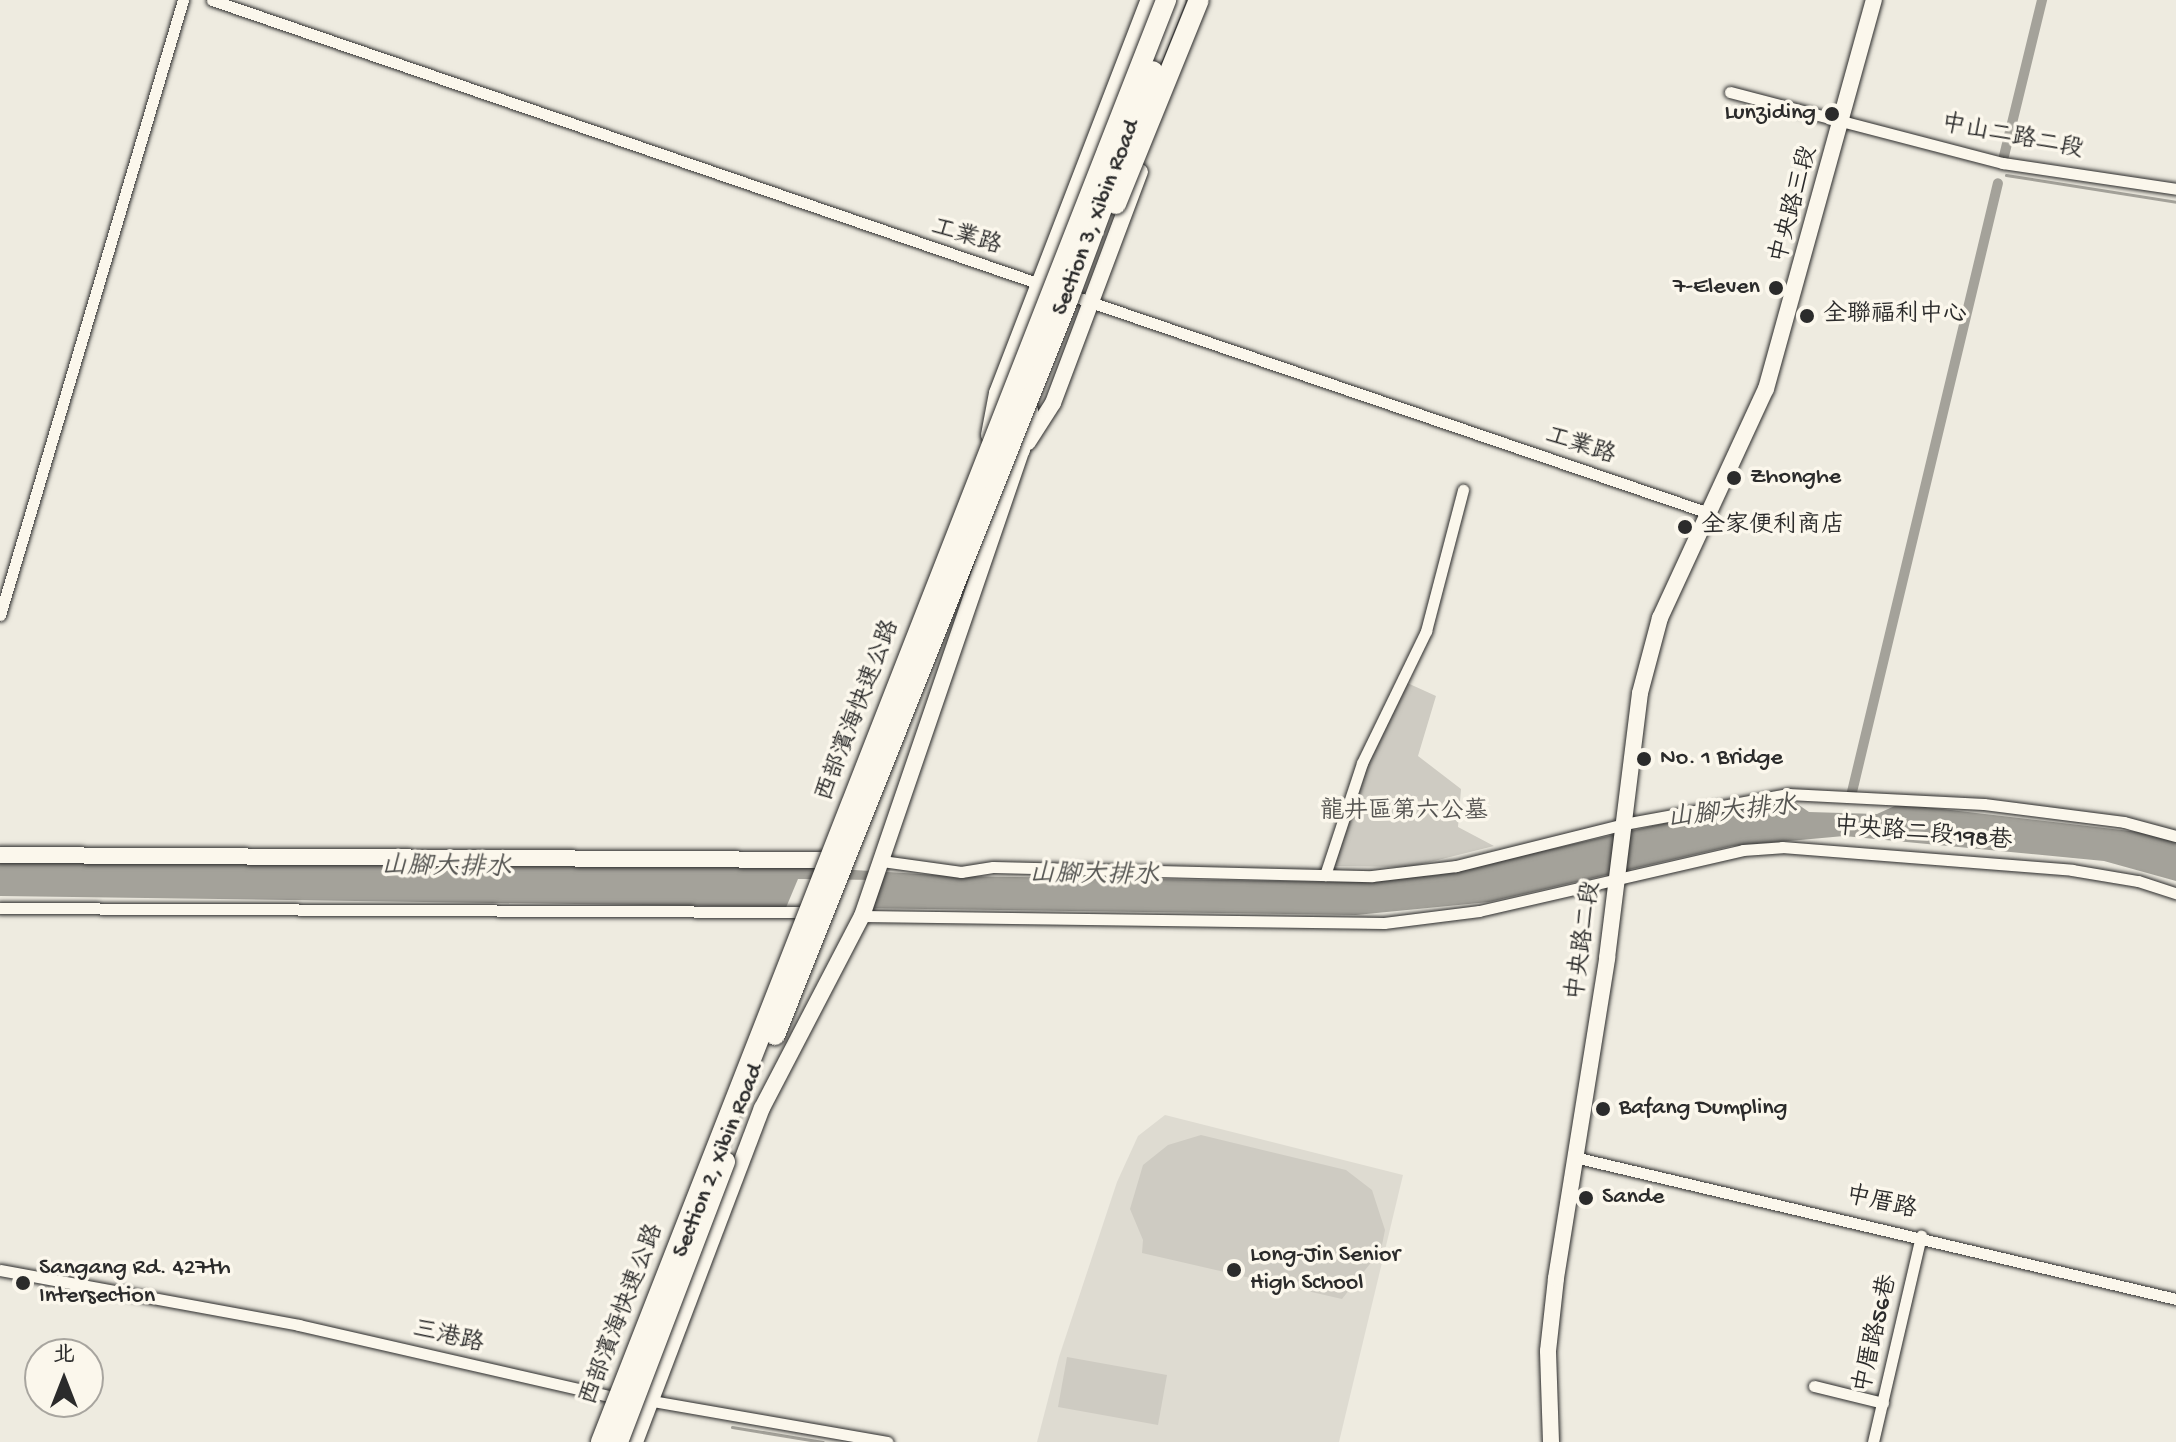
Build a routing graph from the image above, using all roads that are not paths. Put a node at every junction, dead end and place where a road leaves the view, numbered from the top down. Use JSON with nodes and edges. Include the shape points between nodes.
{"nodes":[{"id":1,"x":183,"y":0,"type":"edge"},
{"id":2,"x":212,"y":0,"type":"edge"},
{"id":3,"x":1149,"y":0,"type":"edge"},
{"id":4,"x":1166,"y":0,"type":"edge"},
{"id":5,"x":1179,"y":0,"type":"edge"},
{"id":6,"x":1199,"y":0,"type":"edge"},
{"id":7,"x":1209,"y":0,"type":"edge"},
{"id":8,"x":1874,"y":0,"type":"edge"},
{"id":9,"x":1730,"y":92,"type":"dead end"},
{"id":10,"x":1841,"y":125,"type":"junction"},
{"id":11,"x":2176,"y":189,"type":"edge"},
{"id":12,"x":1040,"y":283,"type":"junction"},
{"id":13,"x":1065,"y":297,"type":"junction"},
{"id":14,"x":1089,"y":300,"type":"junction"},
{"id":15,"x":1043,"y":345,"type":"junction"},
{"id":16,"x":986,"y":449,"type":"junction"},
{"id":17,"x":1022,"y":450,"type":"junction"},
{"id":18,"x":1734,"y":464,"type":"joint"},
{"id":19,"x":1463,"y":490,"type":"dead end"},
{"id":20,"x":1709,"y":513,"type":"junction"},
{"id":21,"x":0,"y":615,"type":"edge"},
{"id":22,"x":1624,"y":824,"type":"junction"},
{"id":23,"x":2176,"y":836,"type":"edge"},
{"id":24,"x":0,"y":855,"type":"edge"},
{"id":25,"x":823,"y":860,"type":"junction"},
{"id":26,"x":882,"y":861,"type":"junction"},
{"id":27,"x":1325,"y":875,"type":"junction"},
{"id":28,"x":1618,"y":879,"type":"junction"},
{"id":29,"x":2176,"y":893,"type":"edge"},
{"id":30,"x":0,"y":908,"type":"edge"},
{"id":31,"x":802,"y":912,"type":"junction"},
{"id":32,"x":862,"y":916,"type":"junction"},
{"id":33,"x":1574,"y":1157,"type":"junction"},
{"id":34,"x":1921,"y":1236,"type":"junction"},
{"id":35,"x":0,"y":1270,"type":"edge"},
{"id":36,"x":2176,"y":1299,"type":"edge"},
{"id":37,"x":1814,"y":1386,"type":"dead end"},
{"id":38,"x":613,"y":1399,"type":"junction"},
{"id":39,"x":651,"y":1400,"type":"junction"},
{"id":40,"x":1883,"y":1403,"type":"junction"},
{"id":41,"x":595,"y":1442,"type":"edge"},
{"id":42,"x":601,"y":1442,"type":"edge"},
{"id":43,"x":618,"y":1442,"type":"edge"},
{"id":44,"x":635,"y":1442,"type":"edge"},
{"id":45,"x":887,"y":1442,"type":"edge"},
{"id":46,"x":1551,"y":1442,"type":"edge"},
{"id":47,"x":1873,"y":1442,"type":"edge"}],
"edges":[{"from":1,"to":21,"type":"street"},
{"from":2,"to":12,"type":"street","name":"工業路","via":[[918,246]]},
{"from":3,"to":12,"type":"street","name":"Section 3, Xibin Road"},
{"from":4,"to":42,"type":"highway","name":"西部濱海快速公路","bridge":true},
{"from":5,"to":13,"type":"highway","name":"西部濱海快速公路","bridge":true},
{"from":6,"to":13,"type":"highway","bridge":true,"via":[[1100,243]]},
{"from":7,"to":14,"type":"street","name":"Section 3, Xibin Road"},
{"from":8,"to":10,"type":"street","name":"中央路三段"},
{"from":9,"to":10,"type":"street","name":"中山二路二段"},
{"from":10,"to":11,"type":"street","name":"中山二路二段","via":[[2003,163]]},
{"from":10,"to":18,"type":"street","name":"中央路三段","via":[[1777,356]]},
{"from":12,"to":13,"type":"street","name":"工業路"},
{"from":12,"to":16,"type":"street","name":"Section 3, Xibin Road","via":[[997,393]]},
{"from":13,"to":14,"type":"street","name":"工業路"},
{"from":13,"to":15,"type":"street","name":"Section 3, Xibin Road"},
{"from":13,"to":43,"type":"highway","name":"西部濱海快速公路","bridge":true},
{"from":14,"to":17,"type":"street","name":"Section 3, Xibin Road","via":[[1053,403]]},
{"from":14,"to":20,"type":"street","name":"工業路"},
{"from":15,"to":16,"type":"street","name":"Section 3, Xibin Road"},
{"from":15,"to":17,"type":"street","name":"Section 3, Xibin Road"},
{"from":16,"to":25,"type":"street","name":"Section 3, Xibin Road"},
{"from":17,"to":26,"type":"street","name":"Section 3, Xibin Road"},
{"from":18,"to":20,"type":"street","name":"中央路二段"},
{"from":19,"to":27,"type":"street","via":[[1426,631],[1362,763]]},
{"from":20,"to":22,"type":"street","name":"中央路二段","via":[[1660,618],[1640,693]]},
{"from":22,"to":23,"type":"street","via":[[1763,797],[1843,797],[1984,804],[2124,822]]},
{"from":22,"to":27,"type":"street","via":[[1456,866]]},
{"from":22,"to":28,"type":"street","name":"中央路二段"},
{"from":24,"to":25,"type":"street"},
{"from":25,"to":31,"type":"street","name":"Section 3, Xibin Road","bridge":true},
{"from":26,"to":27,"type":"street","via":[[961,872],[993,867]]},
{"from":26,"to":32,"type":"street","name":"Section 2, Xibin Road"},
{"from":28,"to":29,"type":"street","name":"中央路二段198巷","via":[[1743,850],[1807,848],[2072,870]]},
{"from":28,"to":32,"type":"street","name":"中央路二段198巷","via":[[1479,911],[1384,923]]},
{"from":28,"to":33,"type":"street","name":"中央路二段"},
{"from":30,"to":31,"type":"street"},
{"from":31,"to":38,"type":"street","name":"Section 2, Xibin Road"},
{"from":32,"to":39,"type":"street","name":"Section 2, Xibin Road","via":[[762,1108]]},
{"from":33,"to":34,"type":"street","name":"中厝路"},
{"from":33,"to":46,"type":"street","name":"中央路二段","via":[[1548,1351]]},
{"from":34,"to":36,"type":"street","name":"中厝路"},
{"from":34,"to":40,"type":"street","name":"中厝路56巷"},
{"from":35,"to":38,"type":"street","name":"三港路","via":[[299,1325]]},
{"from":37,"to":40,"type":"street"},
{"from":38,"to":39,"type":"street","name":"三港路"},
{"from":38,"to":41,"type":"street","name":"Section 2, Xibin Road"},
{"from":39,"to":44,"type":"street","name":"Section 2, Xibin Road"},
{"from":39,"to":45,"type":"street","name":"三港路"},
{"from":40,"to":47,"type":"street","name":"中厝路56巷"}]}
